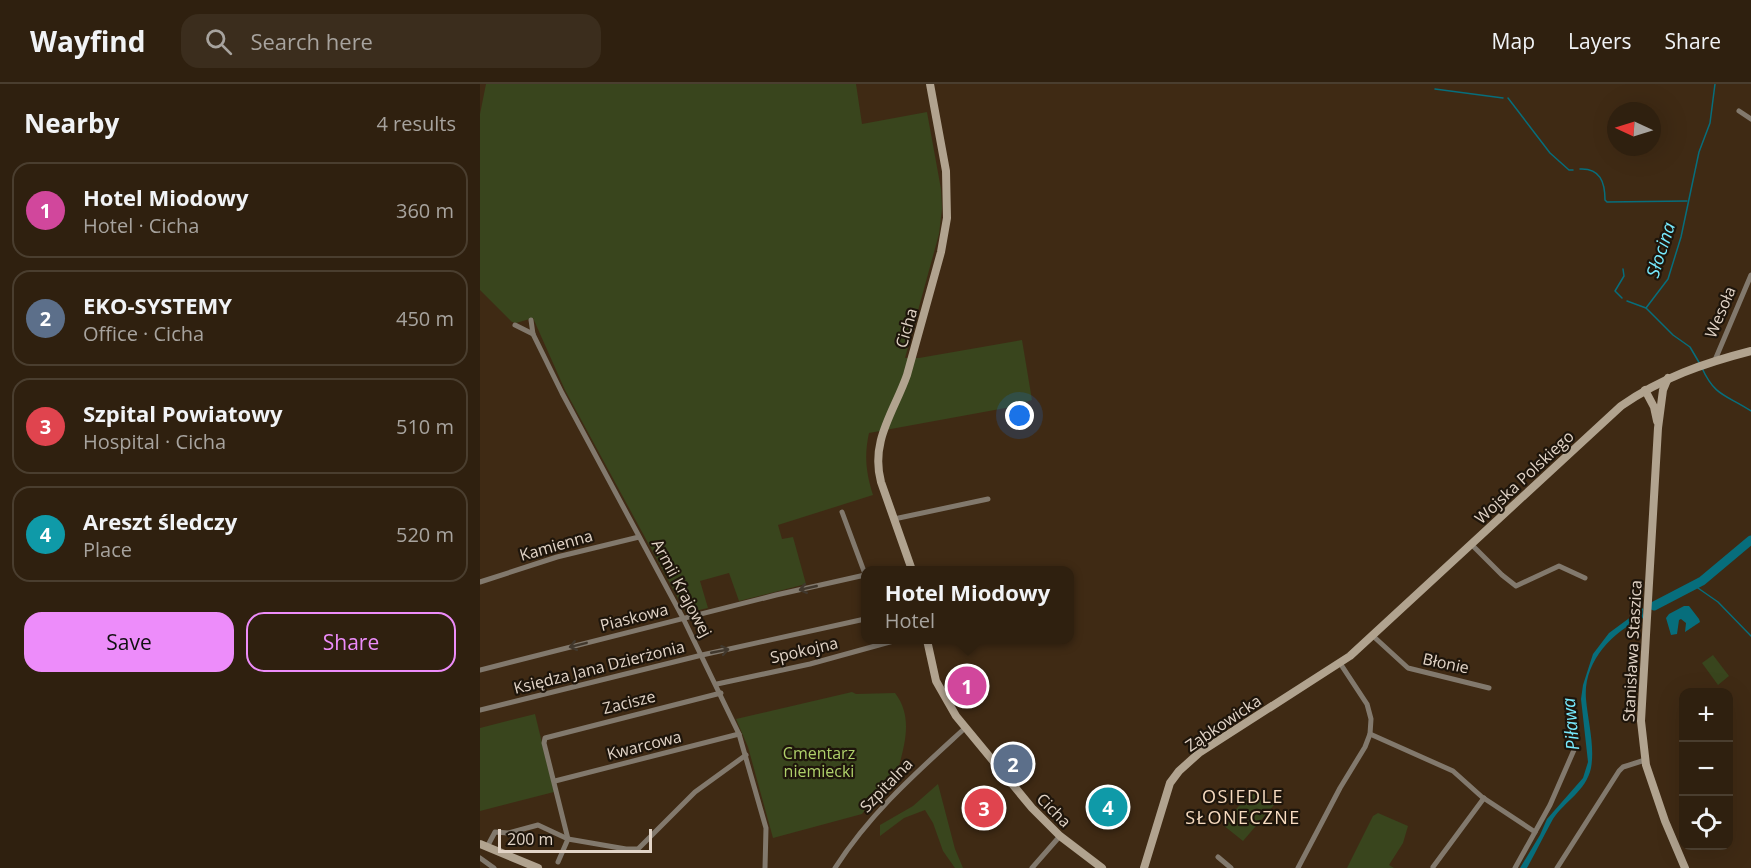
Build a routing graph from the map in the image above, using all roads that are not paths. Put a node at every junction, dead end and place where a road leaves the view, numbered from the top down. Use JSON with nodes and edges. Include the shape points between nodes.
{"nodes":[{"id":1,"x":930,"y":84,"type":"edge"},
{"id":2,"x":1739,"y":111,"type":"dead end"},
{"id":3,"x":1751,"y":119,"type":"edge"},
{"id":4,"x":1751,"y":275,"type":"edge"},
{"id":5,"x":531,"y":320,"type":"dead end"},
{"id":6,"x":515,"y":324,"type":"dead end"},
{"id":7,"x":533,"y":334,"type":"junction"},
{"id":8,"x":1751,"y":351,"type":"edge"},
{"id":9,"x":1710,"y":361,"type":"junction"},
{"id":10,"x":1668,"y":378,"type":"junction"},
{"id":11,"x":1649,"y":388,"type":"junction"},
{"id":12,"x":1661,"y":405,"type":"junction"},
{"id":13,"x":1659,"y":429,"type":"junction"},
{"id":14,"x":988,"y":499,"type":"dead end"},
{"id":15,"x":842,"y":512,"type":"dead end"},
{"id":16,"x":894,"y":519,"type":"junction"},
{"id":17,"x":639,"y":537,"type":"junction"},
{"id":18,"x":1471,"y":544,"type":"junction"},
{"id":19,"x":862,"y":566,"type":"edge"},
{"id":20,"x":911,"y":566,"type":"edge"},
{"id":21,"x":861,"y":575,"type":"edge"},
{"id":22,"x":1585,"y":578,"type":"dead end"},
{"id":23,"x":480,"y":582,"type":"edge"},
{"id":24,"x":683,"y":618,"type":"junction"},
{"id":25,"x":861,"y":621,"type":"edge"},
{"id":26,"x":1373,"y":636,"type":"junction"},
{"id":27,"x":878,"y":644,"type":"edge"},
{"id":28,"x":928,"y":644,"type":"edge"},
{"id":29,"x":702,"y":655,"type":"junction"},
{"id":30,"x":1340,"y":663,"type":"junction"},
{"id":31,"x":480,"y":670,"type":"edge"},
{"id":32,"x":717,"y":684,"type":"junction"},
{"id":33,"x":1489,"y":688,"type":"dead end"},
{"id":34,"x":721,"y":693,"type":"junction"},
{"id":35,"x":480,"y":710,"type":"edge"},
{"id":36,"x":965,"y":728,"type":"junction"},
{"id":37,"x":739,"y":734,"type":"junction"},
{"id":38,"x":1370,"y":734,"type":"junction"},
{"id":39,"x":1574,"y":750,"type":"dead end"},
{"id":40,"x":746,"y":755,"type":"junction"},
{"id":41,"x":1645,"y":760,"type":"junction"},
{"id":42,"x":555,"y":781,"type":"junction"},
{"id":43,"x":1484,"y":798,"type":"junction"},
{"id":44,"x":1535,"y":832,"type":"junction"},
{"id":45,"x":1060,"y":836,"type":"junction"},
{"id":46,"x":568,"y":839,"type":"junction"},
{"id":47,"x":484,"y":846,"type":"edge"},
{"id":48,"x":1218,"y":857,"type":"dead end"},
{"id":49,"x":480,"y":858,"type":"edge"},
{"id":50,"x":558,"y":862,"type":"dead end"},
{"id":51,"x":1433,"y":867,"type":"edge"},
{"id":52,"x":494,"y":868,"type":"edge"},
{"id":53,"x":538,"y":868,"type":"edge"},
{"id":54,"x":765,"y":868,"type":"edge"},
{"id":55,"x":835,"y":868,"type":"edge"},
{"id":56,"x":1032,"y":868,"type":"edge"},
{"id":57,"x":1102,"y":868,"type":"edge"},
{"id":58,"x":1144,"y":868,"type":"edge"},
{"id":59,"x":1231,"y":868,"type":"edge"},
{"id":60,"x":1298,"y":868,"type":"edge"},
{"id":61,"x":1515,"y":868,"type":"edge"},
{"id":62,"x":1557,"y":868,"type":"edge"},
{"id":63,"x":1684,"y":868,"type":"edge"}],
"edges":[{"from":1,"to":16,"type":"street","name":"Cicha","via":[[946,171],[947,218],[907,375],[879,444],[879,475]]},
{"from":2,"to":3,"type":"street"},
{"from":4,"to":9,"type":"street","name":"Wesoła"},
{"from":5,"to":7,"type":"street","name":"Armii Krajowej"},
{"from":6,"to":7,"type":"street"},
{"from":7,"to":17,"type":"street","name":"Armii Krajowej"},
{"from":8,"to":9,"type":"street","name":"Wojska Polskiego"},
{"from":9,"to":10,"type":"street","name":"Wojska Polskiego"},
{"from":10,"to":11,"type":"street","name":"Wojska Polskiego"},
{"from":10,"to":12,"type":"street","name":"Stanisława Staszica"},
{"from":11,"to":12,"type":"street"},
{"from":11,"to":13,"type":"street"},
{"from":11,"to":18,"type":"street","name":"Wojska Polskiego","via":[[1612,414]]},
{"from":12,"to":13,"type":"street","name":"Stanisława Staszica"},
{"from":13,"to":41,"type":"street","name":"Stanisława Staszica","via":[[1641,721]]},
{"from":14,"to":16,"type":"street"},
{"from":15,"to":19,"type":"street"},
{"from":16,"to":20,"type":"street","name":"Cicha"},
{"from":17,"to":23,"type":"street","name":"Kamienna","via":[[557,557]]},
{"from":17,"to":24,"type":"street","name":"Armii Krajowej"},
{"from":18,"to":22,"type":"street","via":[[1516,586],[1559,566]]},
{"from":18,"to":26,"type":"street","name":"Wojska Polskiego"},
{"from":21,"to":24,"type":"street","name":"Piaskowa","one_way":true},
{"from":24,"to":29,"type":"street","name":"Armii Krajowej"},
{"from":24,"to":31,"type":"street","name":"Piaskowa","one_way":true},
{"from":29,"to":25,"type":"street","name":"Księdza Jana Dzierżonia","one_way":true},
{"from":26,"to":30,"type":"street","name":"Wojska Polskiego"},
{"from":26,"to":33,"type":"street","name":"Błonie","via":[[1408,668]]},
{"from":27,"to":32,"type":"street","name":"Spokojna"},
{"from":28,"to":36,"type":"street","name":"Cicha","via":[[936,681]]},
{"from":29,"to":32,"type":"street","name":"Armii Krajowej"},
{"from":29,"to":35,"type":"street","name":"Księdza Jana Dzierżonia"},
{"from":30,"to":38,"type":"street","via":[[1367,704]]},
{"from":30,"to":58,"type":"street","name":"Ząbkowicka","via":[[1199,753],[1179,771],[1164,796]]},
{"from":32,"to":34,"type":"street","name":"Armii Krajowej"},
{"from":34,"to":37,"type":"street","name":"Armii Krajowej"},
{"from":34,"to":42,"type":"street","name":"Zacisze","via":[[545,738]]},
{"from":36,"to":45,"type":"street","name":"Cicha"},
{"from":36,"to":55,"type":"street","name":"Szpitalna","via":[[900,787],[851,843]]},
{"from":37,"to":40,"type":"street","name":"Armii Krajowej"},
{"from":37,"to":42,"type":"street","name":"Kwarcowa"},
{"from":38,"to":43,"type":"street","via":[[1453,771]]},
{"from":38,"to":60,"type":"street"},
{"from":39,"to":44,"type":"street"},
{"from":40,"to":46,"type":"street","via":[[695,792],[638,849]]},
{"from":40,"to":54,"type":"street","name":"Armii Krajowej","via":[[766,828]]},
{"from":41,"to":62,"type":"street","via":[[1619,771]]},
{"from":41,"to":63,"type":"street","name":"Stanisława Staszica"},
{"from":42,"to":46,"type":"street"},
{"from":43,"to":44,"type":"street"},
{"from":43,"to":51,"type":"street"},
{"from":44,"to":61,"type":"street"},
{"from":45,"to":56,"type":"street"},
{"from":45,"to":57,"type":"street","name":"Cicha"},
{"from":46,"to":47,"type":"street","via":[[538,825],[508,833],[495,832]]},
{"from":46,"to":50,"type":"street"},
{"from":47,"to":53,"type":"street"},
{"from":48,"to":59,"type":"street"},
{"from":49,"to":52,"type":"street"}]}
